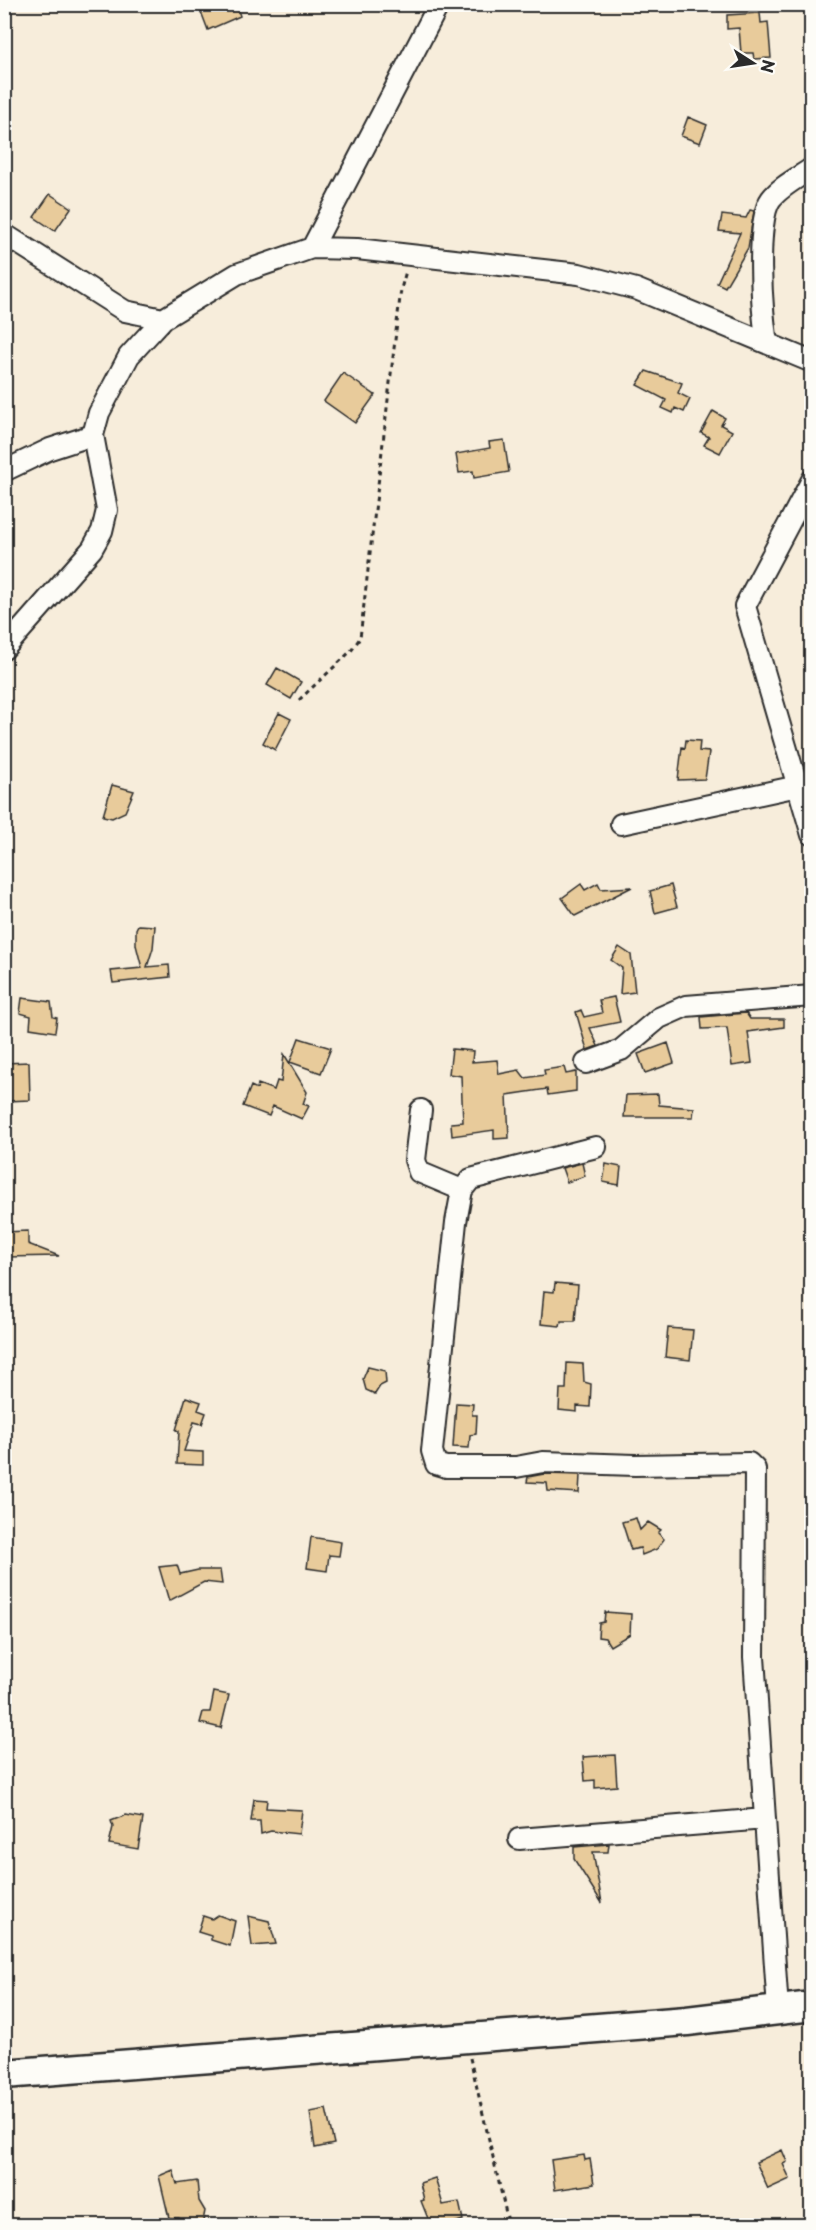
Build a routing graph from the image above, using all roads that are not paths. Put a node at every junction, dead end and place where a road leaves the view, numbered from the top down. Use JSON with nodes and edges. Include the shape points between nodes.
{"nodes":[{"id":1,"x":439,"y":4,"type":"edge"},
{"id":2,"x":812,"y":168,"type":"edge"},
{"id":3,"x":4,"y":234,"type":"edge"},
{"id":4,"x":312,"y":248,"type":"junction"},
{"id":5,"x":163,"y":319,"type":"junction"},
{"id":6,"x":767,"y":342,"type":"junction"},
{"id":7,"x":812,"y":362,"type":"edge"},
{"id":8,"x":93,"y":435,"type":"junction"},
{"id":9,"x":4,"y":471,"type":"edge"},
{"id":10,"x":812,"y":480,"type":"edge"},
{"id":11,"x":4,"y":650,"type":"edge"},
{"id":12,"x":798,"y":786,"type":"junction"},
{"id":13,"x":621,"y":824,"type":"dead end"},
{"id":14,"x":812,"y":835,"type":"edge"},
{"id":15,"x":812,"y":996,"type":"edge"},
{"id":16,"x":586,"y":1063,"type":"dead end"},
{"id":17,"x":422,"y":1110,"type":"dead end"},
{"id":18,"x":596,"y":1147,"type":"dead end"},
{"id":19,"x":462,"y":1190,"type":"junction"},
{"id":20,"x":765,"y":1819,"type":"junction"},
{"id":21,"x":519,"y":1839,"type":"dead end"},
{"id":22,"x":812,"y":2006,"type":"edge"},
{"id":23,"x":778,"y":2010,"type":"junction"},
{"id":24,"x":4,"y":2074,"type":"edge"}],
"edges":[{"from":1,"to":4,"type":"street"},
{"from":2,"to":6,"type":"street","via":[[769,201],[763,228],[762,278]]},
{"from":3,"to":5,"type":"street","via":[[125,311]]},
{"from":4,"to":5,"type":"street","via":[[237,274]]},
{"from":4,"to":6,"type":"street","via":[[410,254],[579,274],[636,290]]},
{"from":5,"to":8,"type":"street","via":[[129,356],[99,414]]},
{"from":6,"to":7,"type":"street"},
{"from":8,"to":9,"type":"street","via":[[50,449]]},
{"from":8,"to":11,"type":"street","via":[[107,510],[102,531],[92,549]]},
{"from":10,"to":12,"type":"street","via":[[745,606]]},
{"from":12,"to":13,"type":"street"},
{"from":12,"to":14,"type":"street"},
{"from":15,"to":16,"type":"street","via":[[687,1006],[659,1018],[621,1050]]},
{"from":17,"to":19,"type":"street","via":[[415,1160],[419,1172]]},
{"from":18,"to":19,"type":"street","via":[[471,1179]]},
{"from":19,"to":20,"type":"street","via":[[434,1440],[436,1464],[516,1467],[543,1462],[749,1463],[755,1469],[754,1657]]},
{"from":20,"to":21,"type":"street"},
{"from":20,"to":23,"type":"street"},
{"from":22,"to":23,"type":"main road"},
{"from":23,"to":24,"type":"main road","via":[[687,2021]]}]}
